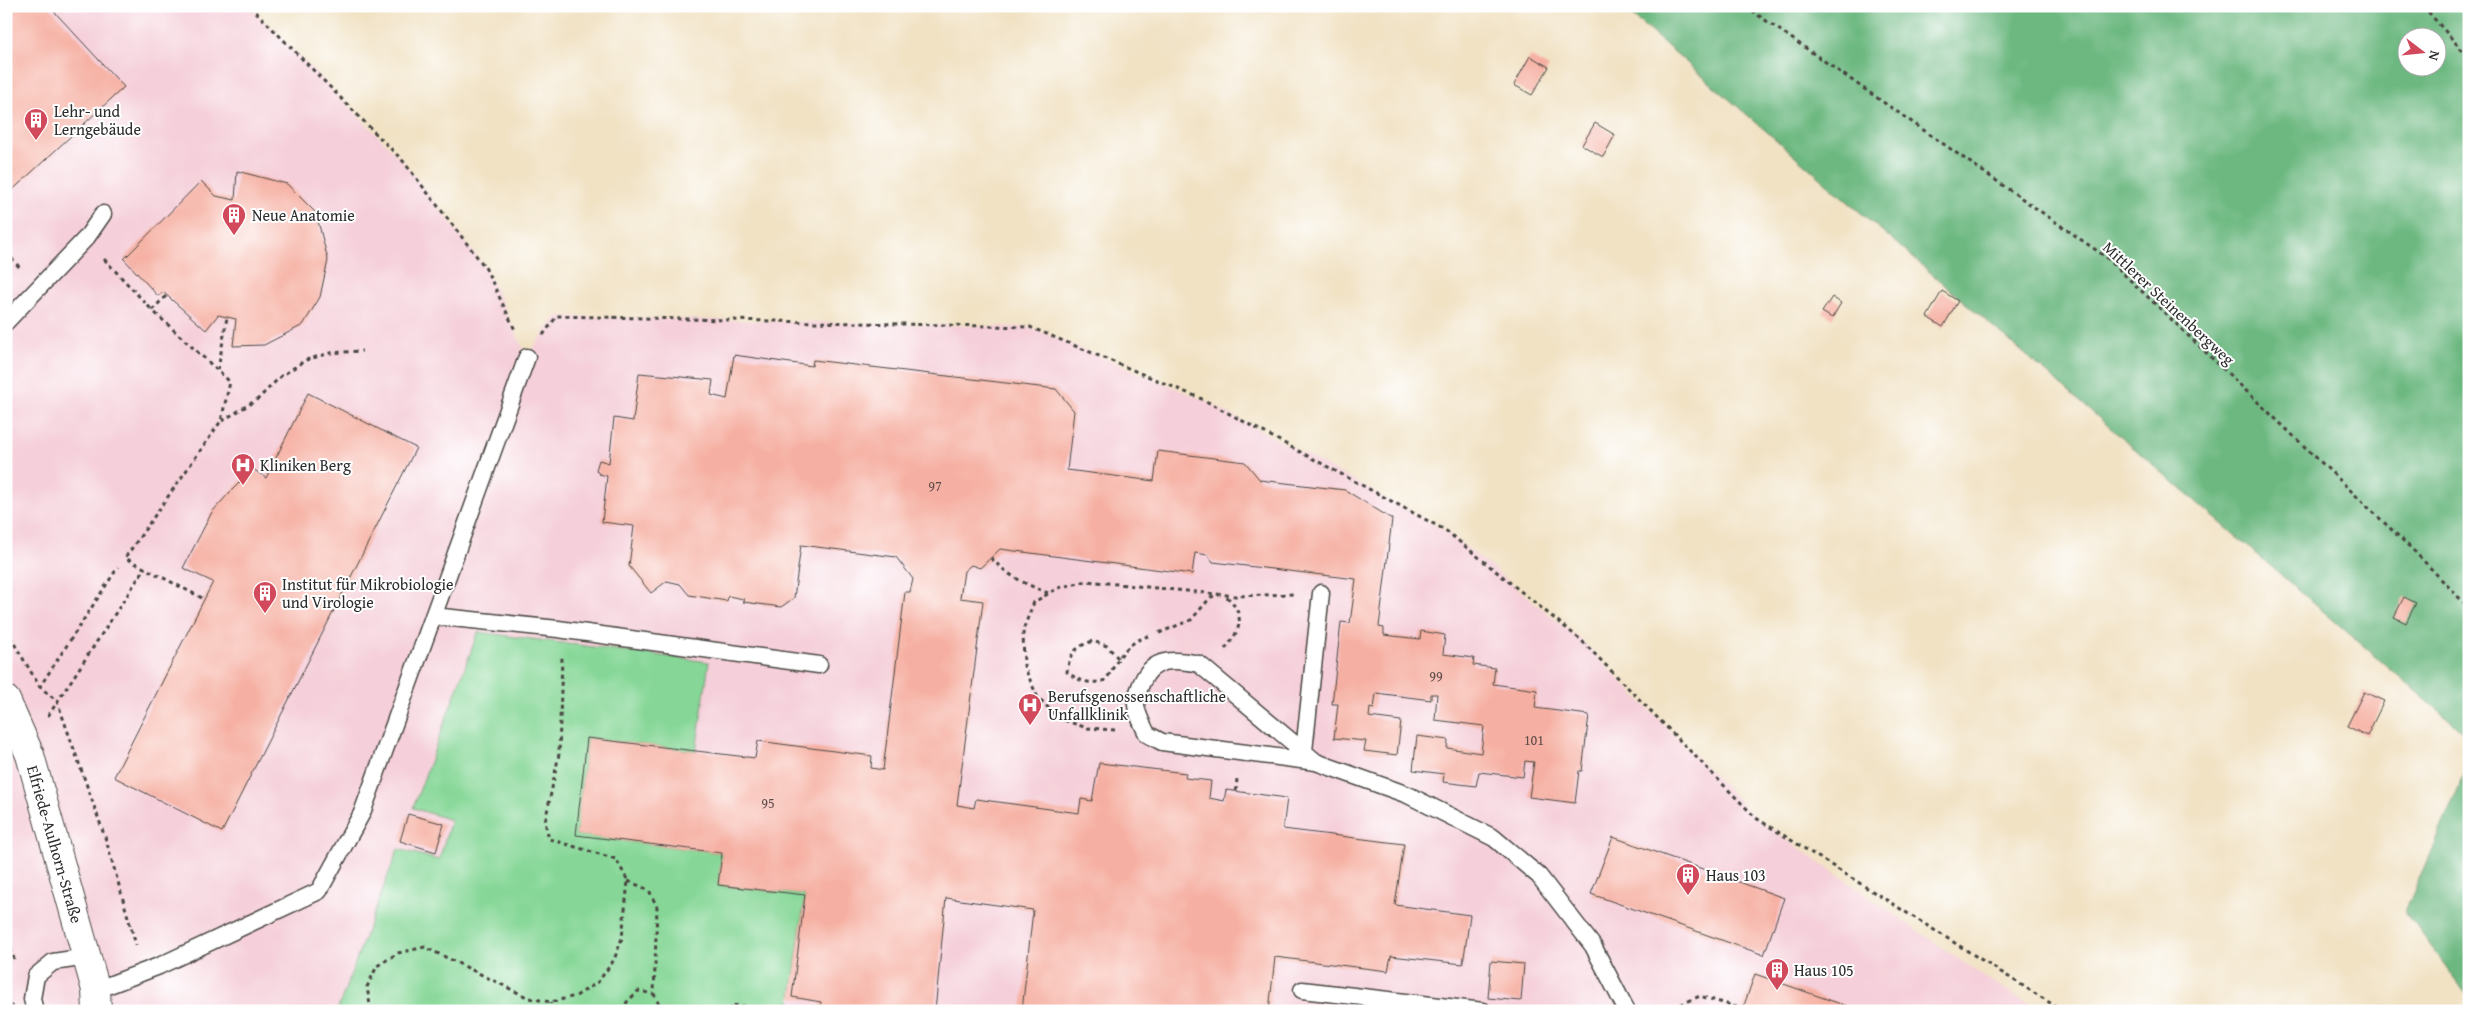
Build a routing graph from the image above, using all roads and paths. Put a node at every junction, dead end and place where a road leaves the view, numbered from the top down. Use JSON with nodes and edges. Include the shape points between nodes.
{"nodes":[{"id":1,"x":250,"y":6,"type":"edge"},
{"id":2,"x":1744,"y":6,"type":"edge"},
{"id":3,"x":2423,"y":6,"type":"edge"},
{"id":4,"x":2469,"y":58,"type":"edge"},
{"id":5,"x":103,"y":214,"type":"dead end"},
{"id":6,"x":87,"y":237,"type":"junction"},
{"id":7,"x":166,"y":296,"type":"dead end"},
{"id":8,"x":152,"y":310,"type":"junction"},
{"id":9,"x":227,"y":317,"type":"dead end"},
{"id":10,"x":6,"y":322,"type":"edge"},
{"id":11,"x":362,"y":350,"type":"dead end"},
{"id":12,"x":527,"y":357,"type":"junction"},
{"id":13,"x":218,"y":370,"type":"junction"},
{"id":14,"x":221,"y":421,"type":"junction"},
{"id":15,"x":991,"y":558,"type":"dead end"},
{"id":16,"x":118,"y":567,"type":"dead end"},
{"id":17,"x":145,"y":568,"type":"junction"},
{"id":18,"x":1048,"y":593,"type":"junction"},
{"id":19,"x":1321,"y":593,"type":"joint"},
{"id":20,"x":204,"y":599,"type":"dead end"},
{"id":21,"x":2469,"y":608,"type":"edge"},
{"id":22,"x":434,"y":616,"type":"junction"},
{"id":23,"x":558,"y":629,"type":"junction"},
{"id":24,"x":6,"y":630,"type":"edge"},
{"id":25,"x":819,"y":665,"type":"dead end"},
{"id":26,"x":40,"y":687,"type":"junction"},
{"id":27,"x":57,"y":701,"type":"junction"},
{"id":28,"x":12,"y":712,"type":"edge"},
{"id":29,"x":1143,"y":726,"type":"junction"},
{"id":30,"x":1310,"y":756,"type":"junction"},
{"id":31,"x":628,"y":881,"type":"junction"},
{"id":32,"x":87,"y":957,"type":"junction"},
{"id":33,"x":144,"y":972,"type":"junction"},
{"id":34,"x":1302,"y":990,"type":"dead end"},
{"id":35,"x":654,"y":994,"type":"junction"},
{"id":36,"x":97,"y":1000,"type":"edge"},
{"id":37,"x":551,"y":1002,"type":"junction"},
{"id":38,"x":1743,"y":1009,"type":"dead end"},
{"id":39,"x":34,"y":1011,"type":"edge"},
{"id":40,"x":371,"y":1011,"type":"edge"},
{"id":41,"x":550,"y":1011,"type":"edge"},
{"id":42,"x":622,"y":1011,"type":"edge"},
{"id":43,"x":662,"y":1011,"type":"edge"},
{"id":44,"x":730,"y":1011,"type":"edge"},
{"id":45,"x":786,"y":1011,"type":"edge"},
{"id":46,"x":1483,"y":1011,"type":"edge"},
{"id":47,"x":1627,"y":1011,"type":"edge"},
{"id":48,"x":1666,"y":1011,"type":"edge"},
{"id":49,"x":2063,"y":1011,"type":"edge"}],
"edges":[{"from":1,"to":12,"type":"path","via":[[403,161],[485,266]]},
{"from":2,"to":21,"type":"path","name":"Mittlerer Steinenbergweg","via":[[2106,257],[2415,552]]},
{"from":3,"to":4,"type":"path"},
{"from":5,"to":6,"type":"lane"},
{"from":6,"to":8,"type":"path","via":[[116,274]]},
{"from":6,"to":10,"type":"lane"},
{"from":7,"to":8,"type":"path"},
{"from":8,"to":13,"type":"path"},
{"from":9,"to":13,"type":"path"},
{"from":11,"to":14,"type":"path","via":[[330,353],[306,360],[281,376],[258,399]]},
{"from":12,"to":22,"type":"lane"},
{"from":12,"to":49,"type":"path","via":[[557,316],[1030,327],[1202,399],[1445,530],[1581,640],[1756,818]]},
{"from":13,"to":14,"type":"path","via":[[230,382]]},
{"from":14,"to":17,"type":"path","via":[[125,558]]},
{"from":15,"to":18,"type":"path","via":[[1020,582]]},
{"from":16,"to":26,"type":"path"},
{"from":17,"to":20,"type":"path"},
{"from":17,"to":27,"type":"path"},
{"from":18,"to":19,"type":"path","via":[[1087,581],[1236,596]]},
{"from":18,"to":29,"type":"path","via":[[1034,602],[1023,630],[1024,666],[1037,696],[1058,718],[1087,728],[1111,731]]},
{"from":19,"to":30,"type":"lane"},
{"from":22,"to":23,"type":"lane"},
{"from":22,"to":33,"type":"lane","name":"Elfriede-Aulhorn-Straße","via":[[362,813],[319,891]]},
{"from":23,"to":25,"type":"lane"},
{"from":23,"to":31,"type":"path","via":[[563,661],[562,707],[559,754],[545,822],[549,839],[616,859]]},
{"from":24,"to":26,"type":"path"},
{"from":26,"to":27,"type":"path"},
{"from":26,"to":28,"type":"path"},
{"from":27,"to":33,"type":"path","via":[[106,840]]},
{"from":28,"to":32,"type":"street","name":"Elfriede-Aulhorn-Straße","via":[[30,755]]},
{"from":29,"to":30,"type":"lane","via":[[1147,734],[1162,742]]},
{"from":29,"to":30,"type":"lane","via":[[1136,704],[1146,674],[1158,662],[1181,660],[1198,664]]},
{"from":30,"to":47,"type":"lane","via":[[1408,794],[1494,838],[1539,876],[1593,946]]},
{"from":31,"to":35,"type":"path","via":[[649,890],[657,907]]},
{"from":31,"to":37,"type":"path","via":[[622,938],[614,960],[598,982],[584,992]]},
{"from":32,"to":36,"type":"street","name":"Elfriede-Aulhorn-Straße"},
{"from":32,"to":39,"type":"lane","via":[[53,962],[36,976],[32,999]]},
{"from":33,"to":36,"type":"lane","name":"Elfriede-Aulhorn-Straße"},
{"from":34,"to":46,"type":"lane"},
{"from":35,"to":42,"type":"path","via":[[638,991]]},
{"from":35,"to":43,"type":"path"},
{"from":37,"to":40,"type":"path","via":[[529,998],[425,947],[398,953],[377,966],[367,987]]},
{"from":37,"to":41,"type":"path"},
{"from":38,"to":48,"type":"path","via":[[1700,996]]},
{"from":44,"to":45,"type":"path","via":[[732,1005]]}]}
